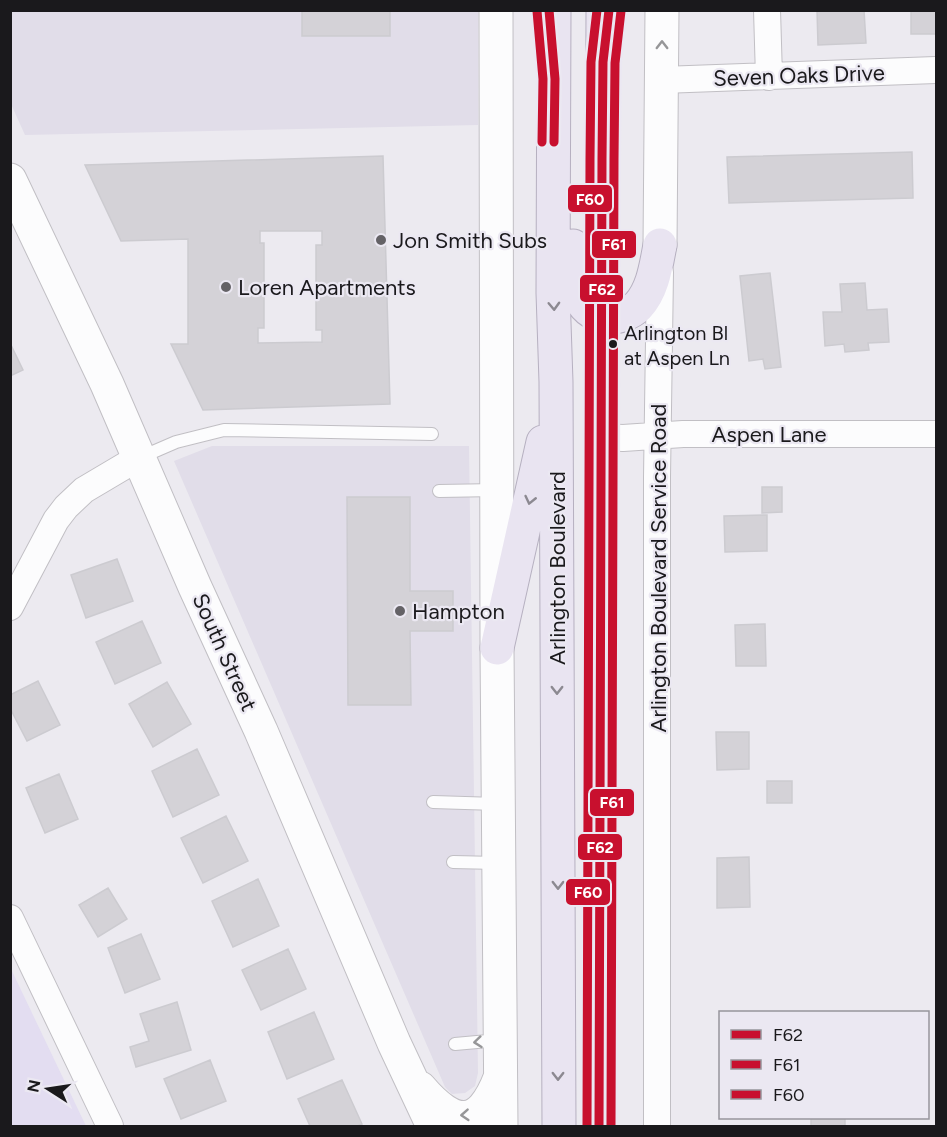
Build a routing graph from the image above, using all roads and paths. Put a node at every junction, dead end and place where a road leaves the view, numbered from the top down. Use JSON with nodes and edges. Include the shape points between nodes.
{"nodes":[{"id":1,"x":496,"y":10,"type":"edge"},
{"id":2,"x":549,"y":10,"type":"edge"},
{"id":3,"x":554,"y":10,"type":"edge"},
{"id":4,"x":572,"y":10,"type":"edge"},
{"id":5,"x":603,"y":10,"type":"edge"},
{"id":6,"x":609,"y":10,"type":"edge"},
{"id":7,"x":662,"y":10,"type":"edge"},
{"id":8,"x":767,"y":10,"type":"edge"},
{"id":9,"x":603,"y":62,"type":"junction"},
{"id":10,"x":936,"y":70,"type":"edge"},
{"id":11,"x":769,"y":77,"type":"junction"},
{"id":12,"x":555,"y":79,"type":"junction"},
{"id":13,"x":662,"y":80,"type":"junction"},
{"id":14,"x":10,"y":180,"type":"edge"},
{"id":15,"x":660,"y":245,"type":"junction"},
{"id":16,"x":602,"y":316,"type":"junction"},
{"id":17,"x":556,"y":382,"type":"junction"},
{"id":18,"x":432,"y":434,"type":"dead end"},
{"id":19,"x":936,"y":434,"type":"edge"},
{"id":20,"x":657,"y":436,"type":"junction"},
{"id":21,"x":602,"y":437,"type":"junction"},
{"id":22,"x":138,"y":458,"type":"junction"},
{"id":23,"x":498,"y":490,"type":"junction"},
{"id":24,"x":439,"y":492,"type":"dead end"},
{"id":25,"x":10,"y":607,"type":"edge"},
{"id":26,"x":497,"y":648,"type":"junction"},
{"id":27,"x":433,"y":802,"type":"dead end"},
{"id":28,"x":499,"y":805,"type":"junction"},
{"id":29,"x":453,"y":862,"type":"dead end"},
{"id":30,"x":500,"y":863,"type":"junction"},
{"id":31,"x":10,"y":918,"type":"edge"},
{"id":32,"x":501,"y":1040,"type":"junction"},
{"id":33,"x":455,"y":1044,"type":"dead end"},
{"id":34,"x":408,"y":1074,"type":"junction"},
{"id":35,"x":501,"y":1076,"type":"junction"},
{"id":36,"x":110,"y":1126,"type":"edge"},
{"id":37,"x":433,"y":1126,"type":"edge"},
{"id":38,"x":501,"y":1126,"type":"edge"},
{"id":39,"x":558,"y":1126,"type":"edge"},
{"id":40,"x":599,"y":1126,"type":"edge"},
{"id":41,"x":657,"y":1126,"type":"edge"}],
"edges":[{"from":1,"to":23,"type":"street"},
{"from":2,"to":12,"type":"highway"},
{"from":3,"to":12,"type":"highway","name":"Arlington Boulevard"},
{"from":4,"to":16,"type":"highway","via":[[573,281],[586,307]]},
{"from":5,"to":9,"type":"highway","name":"Arlington Boulevard"},
{"from":6,"to":9,"type":"highway"},
{"from":13,"to":7,"type":"street","name":"Arlington Boulevard Service Road","one_way":true},
{"from":8,"to":11,"type":"street"},
{"from":9,"to":16,"type":"highway","name":"Arlington Boulevard"},
{"from":10,"to":11,"type":"street","name":"Seven Oaks Drive"},
{"from":11,"to":13,"type":"street","name":"Seven Oaks Drive"},
{"from":12,"to":17,"type":"highway","name":"Arlington Boulevard","one_way":true},
{"from":13,"to":15,"type":"street","name":"Arlington Boulevard Service Road"},
{"from":14,"to":22,"type":"street","name":"South Street"},
{"from":15,"to":16,"type":"highway","via":[[650,287],[636,308],[615,318]]},
{"from":15,"to":20,"type":"street","name":"Arlington Boulevard Service Road"},
{"from":16,"to":21,"type":"highway","name":"Arlington Boulevard"},
{"from":17,"to":26,"type":"highway","one_way":true},
{"from":17,"to":39,"type":"highway","name":"Arlington Boulevard","one_way":true},
{"from":18,"to":22,"type":"lane","via":[[224,430],[177,442]]},
{"from":19,"to":20,"type":"street","name":"Aspen Lane"},
{"from":20,"to":21,"type":"street","name":"Aspen Lane"},
{"from":20,"to":41,"type":"street","name":"Arlington Boulevard Service Road"},
{"from":21,"to":40,"type":"highway","name":"Arlington Boulevard"},
{"from":22,"to":25,"type":"street","via":[[84,490],[66,507]]},
{"from":22,"to":34,"type":"street","name":"South Street","via":[[261,731]]},
{"from":23,"to":24,"type":"lane"},
{"from":23,"to":26,"type":"street"},
{"from":26,"to":28,"type":"street"},
{"from":27,"to":28,"type":"lane"},
{"from":28,"to":30,"type":"street"},
{"from":29,"to":30,"type":"lane"},
{"from":30,"to":32,"type":"street"},
{"from":31,"to":36,"type":"street"},
{"from":32,"to":33,"type":"lane","one_way":true},
{"from":32,"to":35,"type":"street"},
{"from":35,"to":34,"type":"street","one_way":true,"via":[[480,1113],[459,1117],[440,1109]]},
{"from":34,"to":37,"type":"street","name":"South Street"},
{"from":35,"to":38,"type":"street"}]}
